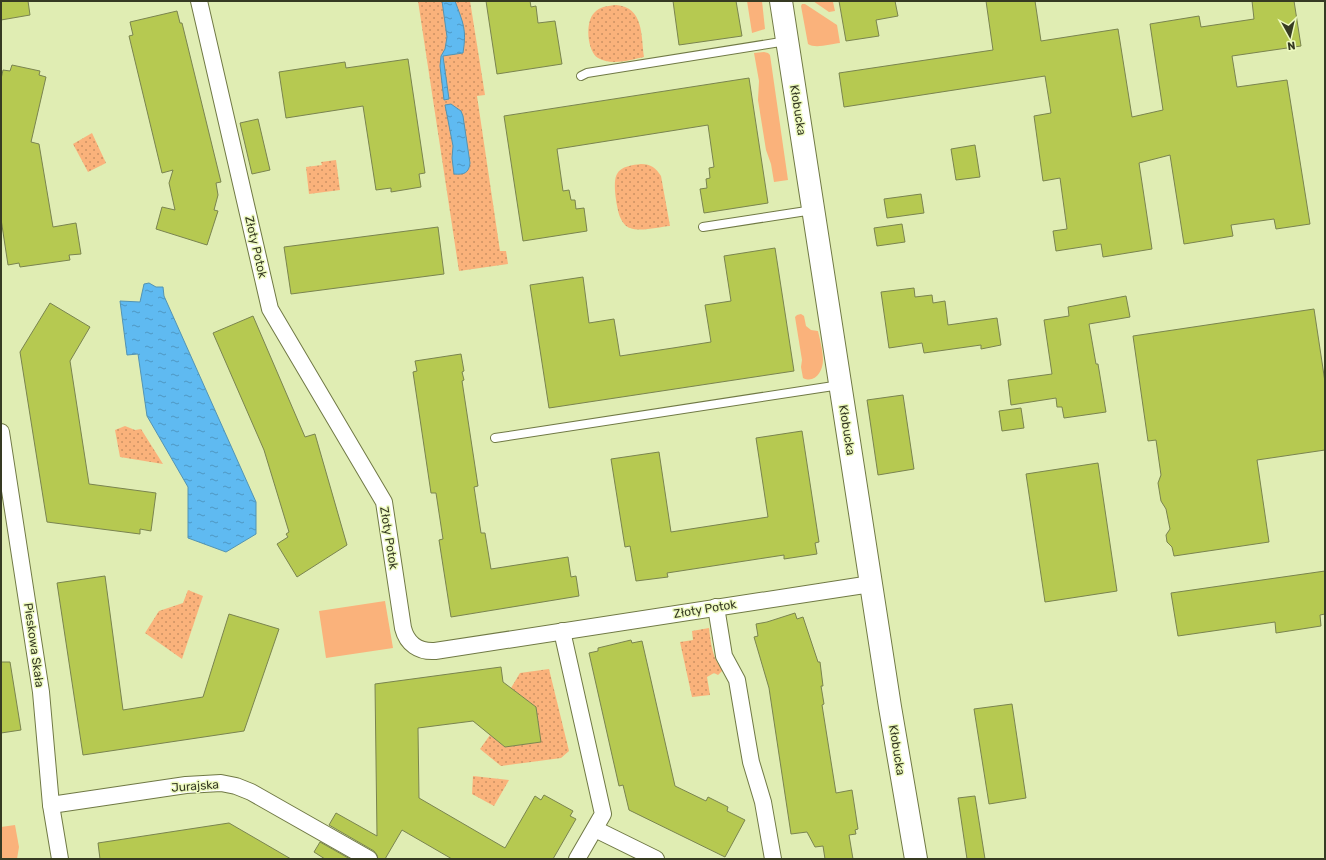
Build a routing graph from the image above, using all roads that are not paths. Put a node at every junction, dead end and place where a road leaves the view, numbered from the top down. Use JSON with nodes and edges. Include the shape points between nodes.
{"nodes":[{"id":1,"x":199,"y":1,"type":"edge"},
{"id":2,"x":781,"y":1,"type":"edge"},
{"id":3,"x":788,"y":41,"type":"junction"},
{"id":4,"x":581,"y":76,"type":"dead end"},
{"id":5,"x":814,"y":210,"type":"junction"},
{"id":6,"x":703,"y":227,"type":"dead end"},
{"id":7,"x":840,"y":385,"type":"junction"},
{"id":8,"x":1,"y":432,"type":"edge"},
{"id":9,"x":495,"y":438,"type":"dead end"},
{"id":10,"x":871,"y":584,"type":"junction"},
{"id":11,"x":716,"y":607,"type":"junction"},
{"id":12,"x":562,"y":631,"type":"junction"},
{"id":13,"x":52,"y":805,"type":"junction"},
{"id":14,"x":595,"y":829,"type":"junction"},
{"id":15,"x":60,"y":859,"type":"edge"},
{"id":16,"x":369,"y":859,"type":"edge"},
{"id":17,"x":577,"y":859,"type":"edge"},
{"id":18,"x":656,"y":859,"type":"edge"},
{"id":19,"x":773,"y":859,"type":"edge"},
{"id":20,"x":916,"y":859,"type":"edge"}],
"edges":[{"from":1,"to":12,"type":"street","name":"Złoty Potok","via":[[270,309],[384,502],[405,635],[414,646],[428,651]]},
{"from":2,"to":3,"type":"street","name":"Kłobucka"},
{"from":3,"to":4,"type":"lane"},
{"from":3,"to":5,"type":"street","name":"Kłobucka"},
{"from":5,"to":6,"type":"lane"},
{"from":5,"to":7,"type":"street","name":"Kłobucka"},
{"from":7,"to":9,"type":"lane"},
{"from":7,"to":10,"type":"street","name":"Kłobucka"},
{"from":8,"to":13,"type":"street","name":"Pieskowa Skała","via":[[41,692]]},
{"from":10,"to":11,"type":"street","name":"Złoty Potok"},
{"from":10,"to":20,"type":"street","name":"Kłobucka"},
{"from":11,"to":12,"type":"street","name":"Złoty Potok"},
{"from":11,"to":19,"type":"street","via":[[724,656],[737,680]]},
{"from":12,"to":14,"type":"street","via":[[603,814]]},
{"from":13,"to":15,"type":"street","name":"Pieskowa Skała"},
{"from":13,"to":16,"type":"street","name":"Jurajska","via":[[186,785],[221,783],[251,792]]},
{"from":14,"to":17,"type":"street"},
{"from":14,"to":18,"type":"street"}]}
